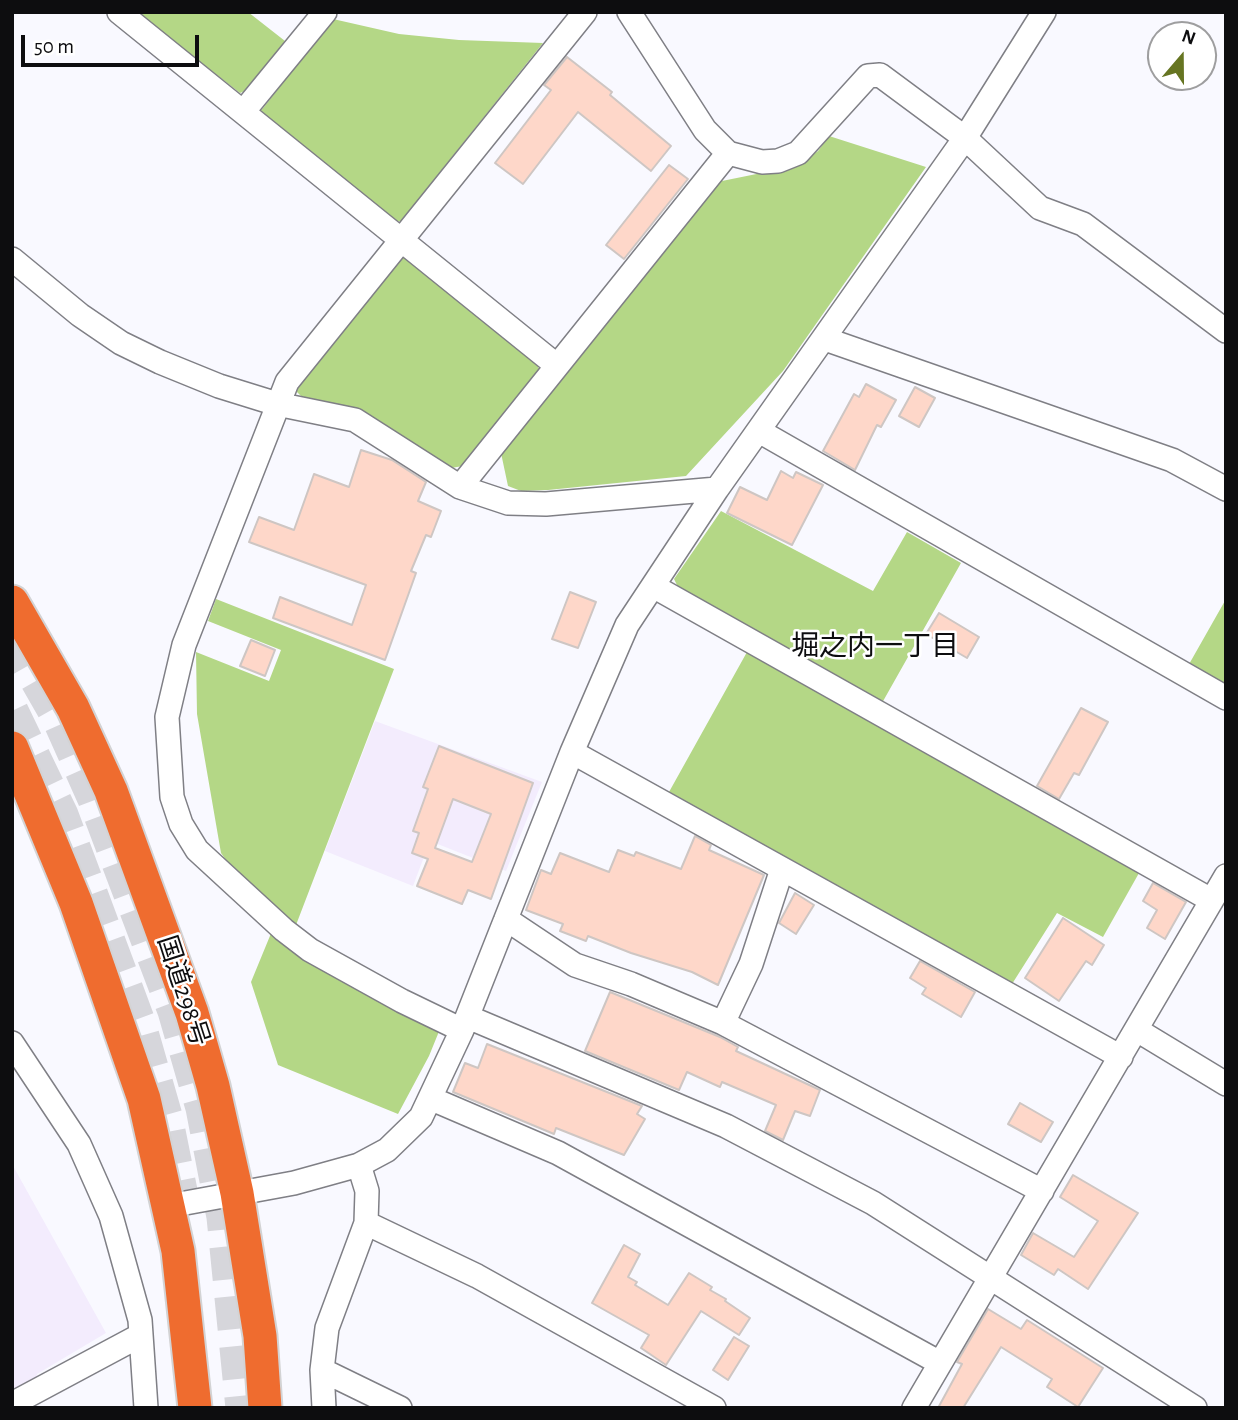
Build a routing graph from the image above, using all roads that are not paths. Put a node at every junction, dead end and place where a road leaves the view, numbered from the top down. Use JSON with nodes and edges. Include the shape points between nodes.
{"nodes":[{"id":1,"x":119,"y":12,"type":"edge"},
{"id":2,"x":325,"y":12,"type":"edge"},
{"id":3,"x":585,"y":12,"type":"edge"},
{"id":4,"x":629,"y":12,"type":"edge"},
{"id":5,"x":1044,"y":12,"type":"edge"},
{"id":6,"x":243,"y":112,"type":"junction"},
{"id":7,"x":965,"y":138,"type":"junction"},
{"id":8,"x":728,"y":153,"type":"junction"},
{"id":9,"x":402,"y":240,"type":"junction"},
{"id":10,"x":12,"y":258,"type":"edge"},
{"id":11,"x":1226,"y":331,"type":"edge"},
{"id":12,"x":825,"y":339,"type":"junction"},
{"id":13,"x":556,"y":365,"type":"junction"},
{"id":14,"x":277,"y":404,"type":"junction"},
{"id":15,"x":759,"y":431,"type":"junction"},
{"id":16,"x":460,"y":487,"type":"junction"},
{"id":17,"x":717,"y":489,"type":"junction"},
{"id":18,"x":1226,"y":489,"type":"edge"},
{"id":19,"x":653,"y":586,"type":"junction"},
{"id":20,"x":12,"y":602,"type":"edge"},
{"id":21,"x":1226,"y":698,"type":"edge"},
{"id":22,"x":12,"y":748,"type":"edge"},
{"id":23,"x":572,"y":752,"type":"junction"},
{"id":24,"x":782,"y":869,"type":"junction"},
{"id":25,"x":1226,"y":876,"type":"edge"},
{"id":26,"x":1211,"y":900,"type":"junction"},
{"id":27,"x":506,"y":919,"type":"junction"},
{"id":28,"x":723,"y":1023,"type":"junction"},
{"id":29,"x":465,"y":1024,"type":"junction"},
{"id":30,"x":1137,"y":1030,"type":"junction"},
{"id":31,"x":12,"y":1043,"type":"edge"},
{"id":32,"x":1121,"y":1057,"type":"junction"},
{"id":33,"x":1226,"y":1084,"type":"edge"},
{"id":34,"x":432,"y":1099,"type":"junction"},
{"id":35,"x":359,"y":1165,"type":"junction"},
{"id":36,"x":1042,"y":1191,"type":"junction"},
{"id":37,"x":237,"y":1193,"type":"junction"},
{"id":38,"x":169,"y":1206,"type":"junction"},
{"id":39,"x":366,"y":1223,"type":"junction"},
{"id":40,"x":992,"y":1276,"type":"junction"},
{"id":41,"x":141,"y":1335,"type":"junction"},
{"id":42,"x":940,"y":1363,"type":"junction"},
{"id":43,"x":262,"y":1369,"type":"junction"},
{"id":44,"x":322,"y":1370,"type":"junction"},
{"id":45,"x":12,"y":1404,"type":"edge"},
{"id":46,"x":146,"y":1408,"type":"edge"},
{"id":47,"x":195,"y":1408,"type":"edge"},
{"id":48,"x":265,"y":1408,"type":"edge"},
{"id":49,"x":281,"y":1408,"type":"edge"},
{"id":50,"x":324,"y":1408,"type":"edge"},
{"id":51,"x":400,"y":1408,"type":"edge"},
{"id":52,"x":714,"y":1408,"type":"edge"},
{"id":53,"x":914,"y":1408,"type":"edge"},
{"id":54,"x":1195,"y":1408,"type":"edge"}],
"edges":[{"from":1,"to":6,"type":"street"},
{"from":2,"to":6,"type":"street"},
{"from":3,"to":9,"type":"street"},
{"from":4,"to":8,"type":"street","via":[[705,130]]},
{"from":5,"to":7,"type":"street"},
{"from":6,"to":9,"type":"street"},
{"from":7,"to":8,"type":"street","via":[[880,75],[868,76],[798,153],[762,162]]},
{"from":7,"to":11,"type":"street","via":[[1040,208],[1083,224]]},
{"from":7,"to":12,"type":"street"},
{"from":8,"to":13,"type":"street"},
{"from":9,"to":13,"type":"street"},
{"from":9,"to":14,"type":"street","via":[[287,382]]},
{"from":10,"to":14,"type":"street","via":[[121,343],[219,386]]},
{"from":12,"to":15,"type":"street"},
{"from":12,"to":18,"type":"street","via":[[1172,460]]},
{"from":13,"to":16,"type":"street"},
{"from":14,"to":16,"type":"street","via":[[355,420]]},
{"from":14,"to":29,"type":"street","via":[[175,677],[167,717],[172,797],[197,850],[284,930],[339,968]]},
{"from":15,"to":17,"type":"street"},
{"from":15,"to":21,"type":"street"},
{"from":16,"to":17,"type":"street","via":[[508,503],[546,505]]},
{"from":17,"to":19,"type":"street"},
{"from":19,"to":23,"type":"street","via":[[627,625]]},
{"from":19,"to":26,"type":"street"},
{"from":20,"to":37,"type":"highway","name":"国道298号","via":[[73,708],[111,791],[195,1025]]},
{"from":22,"to":38,"type":"highway","via":[[50,834],[122,1028]]},
{"from":23,"to":24,"type":"street"},
{"from":23,"to":27,"type":"street"},
{"from":24,"to":28,"type":"street","via":[[751,964]]},
{"from":24,"to":32,"type":"street"},
{"from":25,"to":26,"type":"street"},
{"from":26,"to":30,"type":"street"},
{"from":27,"to":28,"type":"street","via":[[575,965]]},
{"from":27,"to":29,"type":"street"},
{"from":28,"to":36,"type":"street"},
{"from":29,"to":34,"type":"street"},
{"from":29,"to":40,"type":"street","via":[[726,1126],[873,1203]]},
{"from":30,"to":32,"type":"street"},
{"from":30,"to":33,"type":"street"},
{"from":31,"to":41,"type":"street","via":[[79,1144],[111,1216]]},
{"from":32,"to":36,"type":"street"},
{"from":34,"to":35,"type":"street","via":[[404,1136]]},
{"from":34,"to":42,"type":"street","via":[[558,1153]]},
{"from":35,"to":37,"type":"street"},
{"from":35,"to":39,"type":"street","via":[[367,1191]]},
{"from":36,"to":40,"type":"street"},
{"from":37,"to":38,"type":"street"},
{"from":37,"to":43,"type":"highway","name":"国道298号"},
{"from":38,"to":47,"type":"highway"},
{"from":39,"to":44,"type":"street","via":[[327,1328]]},
{"from":39,"to":52,"type":"street","via":[[477,1276]]},
{"from":40,"to":42,"type":"street"},
{"from":40,"to":54,"type":"street"},
{"from":41,"to":45,"type":"street"},
{"from":41,"to":46,"type":"street"},
{"from":42,"to":53,"type":"street"},
{"from":43,"to":48,"type":"highway","name":"国道298号"},
{"from":43,"to":49,"type":"street","via":[[281,1398]]},
{"from":44,"to":50,"type":"street"},
{"from":44,"to":51,"type":"street"}]}
